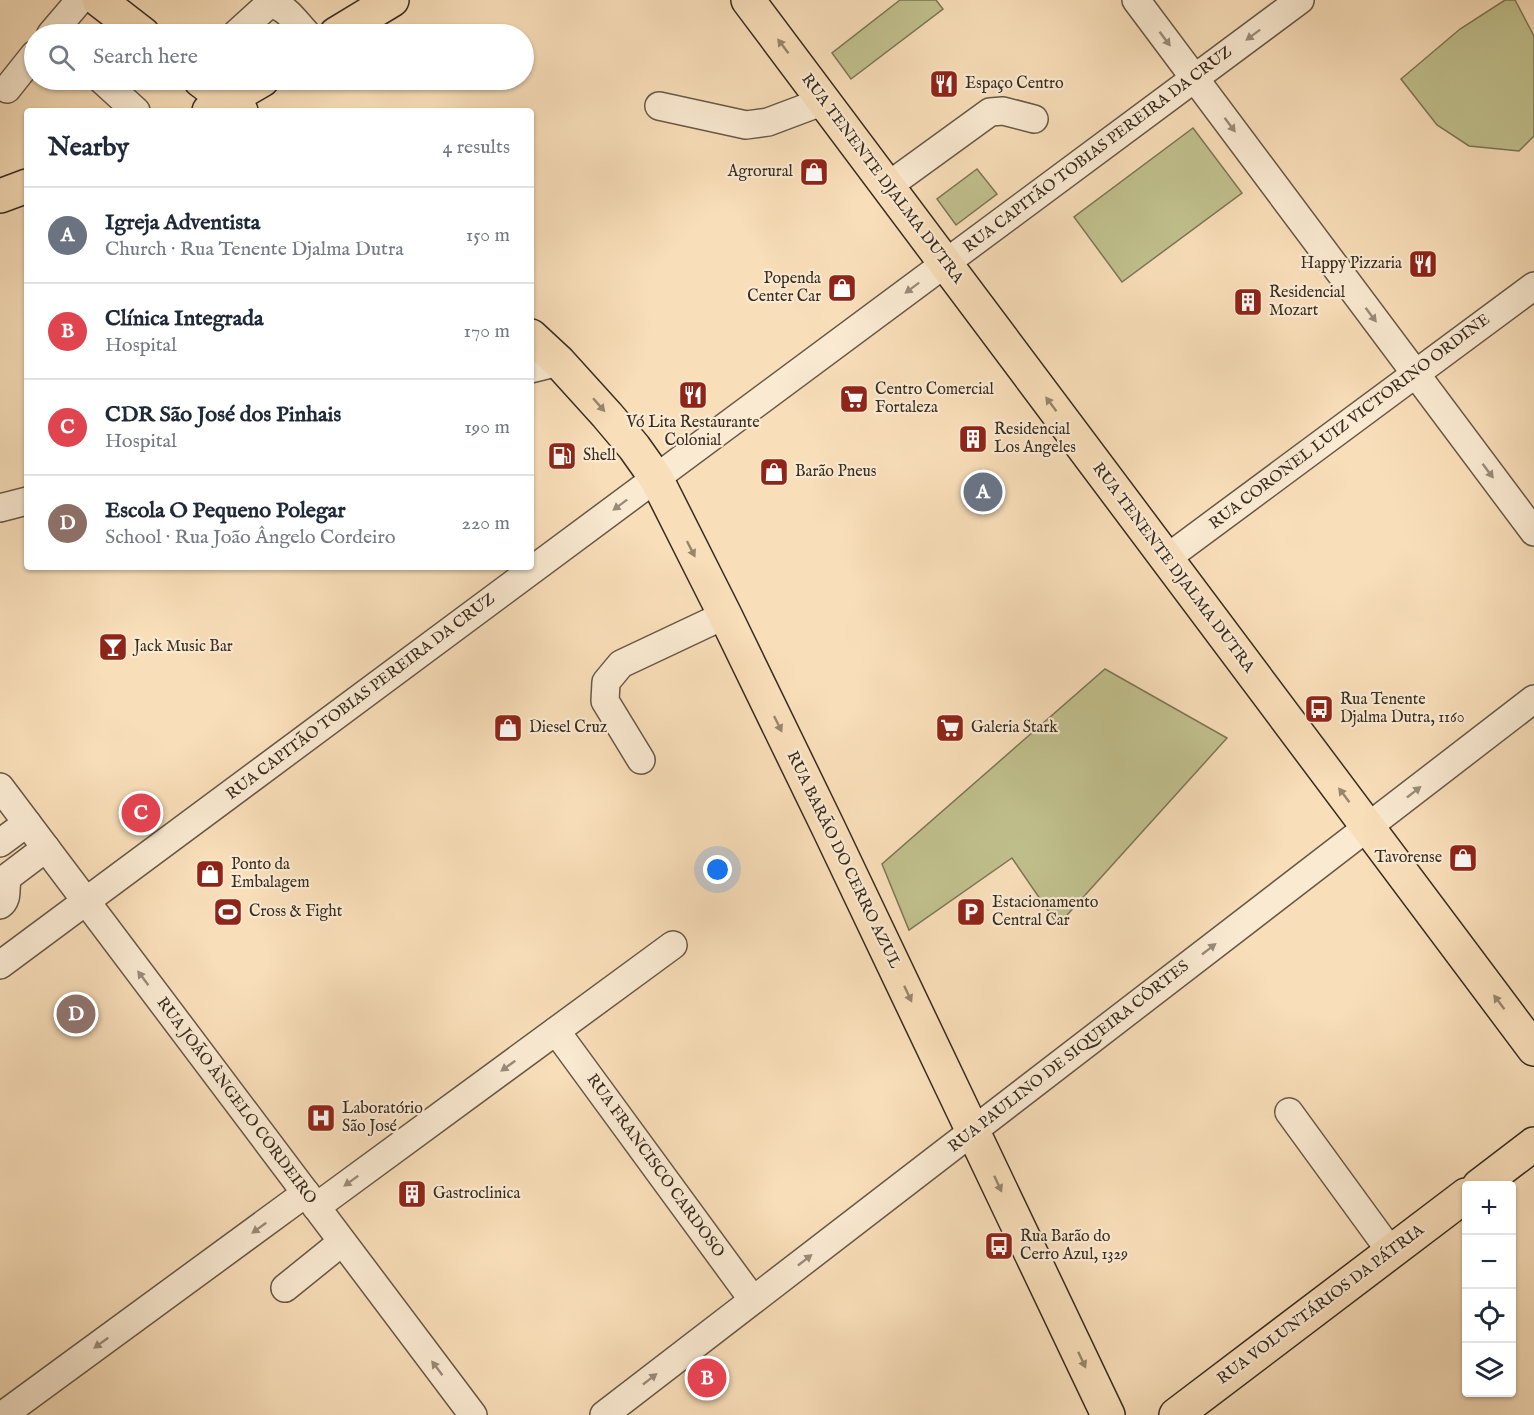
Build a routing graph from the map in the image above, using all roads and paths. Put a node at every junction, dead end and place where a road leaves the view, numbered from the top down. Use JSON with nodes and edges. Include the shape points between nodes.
{"nodes":[{"id":1,"x":80,"y":0,"type":"edge"},
{"id":2,"x":99,"y":0,"type":"edge"},
{"id":3,"x":392,"y":0,"type":"edge"},
{"id":4,"x":748,"y":0,"type":"edge"},
{"id":5,"x":1136,"y":0,"type":"edge"},
{"id":6,"x":1300,"y":0,"type":"edge"},
{"id":7,"x":60,"y":24,"type":"edge"},
{"id":8,"x":130,"y":24,"type":"edge"},
{"id":9,"x":247,"y":24,"type":"edge"},
{"id":10,"x":298,"y":24,"type":"edge"},
{"id":11,"x":352,"y":24,"type":"edge"},
{"id":12,"x":24,"y":68,"type":"edge"},
{"id":13,"x":1195,"y":78,"type":"junction"},
{"id":14,"x":7,"y":89,"type":"dead end"},
{"id":15,"x":113,"y":90,"type":"edge"},
{"id":16,"x":209,"y":90,"type":"edge"},
{"id":17,"x":249,"y":90,"type":"edge"},
{"id":18,"x":824,"y":101,"type":"junction"},
{"id":19,"x":659,"y":105,"type":"dead end"},
{"id":20,"x":133,"y":108,"type":"edge"},
{"id":21,"x":226,"y":108,"type":"edge"},
{"id":22,"x":1034,"y":119,"type":"dead end"},
{"id":23,"x":888,"y":186,"type":"junction"},
{"id":24,"x":945,"y":263,"type":"junction"},
{"id":25,"x":1534,"y":286,"type":"edge"},
{"id":26,"x":534,"y":342,"type":"edge"},
{"id":27,"x":545,"y":366,"type":"edge"},
{"id":28,"x":1415,"y":374,"type":"junction"},
{"id":29,"x":656,"y":478,"type":"junction"},
{"id":30,"x":24,"y":502,"type":"edge"},
{"id":31,"x":0,"y":508,"type":"edge"},
{"id":32,"x":1534,"y":532,"type":"edge"},
{"id":33,"x":1167,"y":558,"type":"junction"},
{"id":34,"x":534,"y":569,"type":"edge"},
{"id":35,"x":532,"y":570,"type":"edge"},
{"id":36,"x":725,"y":615,"type":"junction"},
{"id":37,"x":1534,"y":699,"type":"edge"},
{"id":38,"x":641,"y":760,"type":"dead end"},
{"id":39,"x":0,"y":787,"type":"edge"},
{"id":40,"x":27,"y":823,"type":"junction"},
{"id":41,"x":1368,"y":827,"type":"junction"},
{"id":42,"x":0,"y":843,"type":"edge"},
{"id":43,"x":46,"y":848,"type":"junction"},
{"id":44,"x":86,"y":901,"type":"junction"},
{"id":45,"x":0,"y":905,"type":"edge"},
{"id":46,"x":673,"y":945,"type":"dead end"},
{"id":47,"x":8,"y":959,"type":"edge"},
{"id":48,"x":556,"y":1031,"type":"junction"},
{"id":49,"x":1534,"y":1049,"type":"edge"},
{"id":50,"x":1289,"y":1112,"type":"dead end"},
{"id":51,"x":973,"y":1131,"type":"junction"},
{"id":52,"x":1534,"y":1144,"type":"edge"},
{"id":53,"x":1484,"y":1181,"type":"edge"},
{"id":54,"x":1462,"y":1199,"type":"edge"},
{"id":55,"x":311,"y":1200,"type":"junction"},
{"id":56,"x":342,"y":1242,"type":"junction"},
{"id":57,"x":1391,"y":1252,"type":"junction"},
{"id":58,"x":285,"y":1288,"type":"dead end"},
{"id":59,"x":753,"y":1300,"type":"junction"},
{"id":60,"x":3,"y":1415,"type":"edge"},
{"id":61,"x":472,"y":1415,"type":"edge"},
{"id":62,"x":604,"y":1415,"type":"edge"},
{"id":63,"x":1108,"y":1415,"type":"edge"},
{"id":64,"x":1176,"y":1415,"type":"edge"}],
"edges":[{"from":1,"to":7,"type":"street"},
{"from":2,"to":8,"type":"main road"},
{"from":3,"to":11,"type":"main road"},
{"from":18,"to":4,"type":"main road","name":"RUA TENENTE DJALMA DUTRA","one_way":true},
{"from":5,"to":13,"type":"street","one_way":true},
{"from":6,"to":13,"type":"street","name":"RUA CAPITÃO TOBIAS PEREIRA DA CRUZ","one_way":true},
{"from":9,"to":10,"type":"street","via":[[269,4],[276,4]]},
{"from":12,"to":14,"type":"street"},
{"from":13,"to":24,"type":"street","name":"RUA CAPITÃO TOBIAS PEREIRA DA CRUZ"},
{"from":13,"to":28,"type":"street","one_way":true},
{"from":15,"to":20,"type":"street"},
{"from":16,"to":21,"type":"main road"},
{"from":17,"to":21,"type":"main road"},
{"from":18,"to":19,"type":"street","via":[[768,122],[746,125]]},
{"from":18,"to":23,"type":"main road","name":"RUA TENENTE DJALMA DUTRA"},
{"from":22,"to":23,"type":"street","via":[[1003,111],[990,112]]},
{"from":23,"to":24,"type":"main road","name":"RUA TENENTE DJALMA DUTRA"},
{"from":24,"to":29,"type":"street","name":"RUA CAPITÃO TOBIAS PEREIRA DA CRUZ","one_way":true},
{"from":33,"to":24,"type":"main road","name":"RUA TENENTE DJALMA DUTRA","one_way":true},
{"from":25,"to":28,"type":"street","name":"RUA CORONEL LUIZ VICTORINO ORDINE"},
{"from":26,"to":27,"type":"main road","name":"RUA BARÃO DO CERRO AZUL"},
{"from":27,"to":29,"type":"main road","name":"RUA BARÃO DO CERRO AZUL","one_way":true,"via":[[627,439]]},
{"from":28,"to":32,"type":"street","one_way":true},
{"from":28,"to":33,"type":"street","name":"RUA CORONEL LUIZ VICTORINO ORDINE"},
{"from":29,"to":34,"type":"street","name":"RUA CAPITÃO TOBIAS PEREIRA DA CRUZ","one_way":true},
{"from":29,"to":36,"type":"main road","name":"RUA BARÃO DO CERRO AZUL","one_way":true},
{"from":30,"to":31,"type":"street"},
{"from":41,"to":33,"type":"main road","name":"RUA TENENTE DJALMA DUTRA","one_way":true},
{"from":35,"to":44,"type":"street","name":"RUA CAPITÃO TOBIAS PEREIRA DA CRUZ","one_way":true},
{"from":36,"to":38,"type":"street","via":[[621,664],[606,682],[605,701]]},
{"from":36,"to":51,"type":"main road","name":"RUA BARÃO DO CERRO AZUL","one_way":true},
{"from":41,"to":37,"type":"street","name":"RUA PAULINO DE SIQUEIRA CÔRTES","one_way":true},
{"from":39,"to":40,"type":"street","name":"RUA JOÃO ÂNGELO CORDEIRO"},
{"from":40,"to":42,"type":"street"},
{"from":40,"to":43,"type":"street","name":"RUA JOÃO ÂNGELO CORDEIRO"},
{"from":49,"to":41,"type":"main road","name":"RUA TENENTE DJALMA DUTRA","one_way":true},
{"from":51,"to":41,"type":"street","name":"RUA PAULINO DE SIQUEIRA CÔRTES","one_way":true},
{"from":43,"to":44,"type":"street","name":"RUA JOÃO ÂNGELO CORDEIRO"},
{"from":43,"to":45,"type":"street","via":[[9,876],[7,896]]},
{"from":44,"to":47,"type":"street","name":"RUA CAPITÃO TOBIAS PEREIRA DA CRUZ"},
{"from":55,"to":44,"type":"street","name":"RUA JOÃO ÂNGELO CORDEIRO","one_way":true},
{"from":46,"to":48,"type":"street"},
{"from":48,"to":55,"type":"street","one_way":true},
{"from":48,"to":59,"type":"street","name":"RUA FRANCISCO CARDOSO"},
{"from":50,"to":57,"type":"street"},
{"from":59,"to":51,"type":"street","name":"RUA PAULINO DE SIQUEIRA CÔRTES","one_way":true},
{"from":51,"to":63,"type":"main road","name":"RUA BARÃO DO CERRO AZUL","one_way":true},
{"from":52,"to":53,"type":"main road"},
{"from":54,"to":57,"type":"main road","name":"RUA VOLUNTÁRIOS DA PÁTRIA"},
{"from":55,"to":56,"type":"street","name":"RUA JOÃO ÂNGELO CORDEIRO"},
{"from":55,"to":60,"type":"street","one_way":true},
{"from":56,"to":58,"type":"street"},
{"from":61,"to":56,"type":"street","name":"RUA JOÃO ÂNGELO CORDEIRO","one_way":true},
{"from":57,"to":64,"type":"main road","name":"RUA VOLUNTÁRIOS DA PÁTRIA"},
{"from":62,"to":59,"type":"street","name":"RUA PAULINO DE SIQUEIRA CÔRTES","one_way":true}]}
